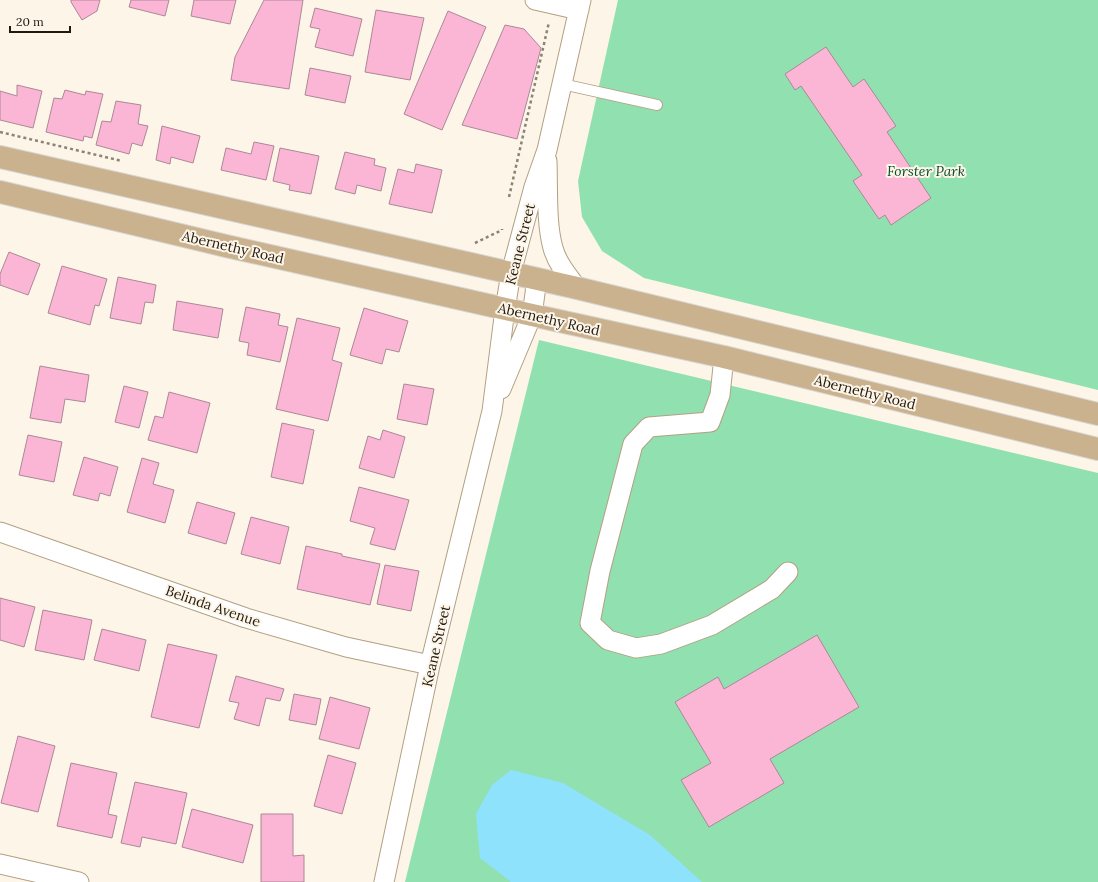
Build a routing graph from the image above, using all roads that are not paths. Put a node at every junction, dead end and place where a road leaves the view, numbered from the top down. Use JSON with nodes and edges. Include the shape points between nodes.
{"nodes":[{"id":1,"x":544,"y":2,"type":"edge"},
{"id":2,"x":580,"y":5,"type":"edge"},
{"id":3,"x":562,"y":84,"type":"junction"},
{"id":4,"x":657,"y":105,"type":"dead end"},
{"id":5,"x":547,"y":150,"type":"junction"},
{"id":6,"x":0,"y":157,"type":"edge"},
{"id":7,"x":0,"y":192,"type":"edge"},
{"id":8,"x":511,"y":273,"type":"junction"},
{"id":9,"x":537,"y":279,"type":"junction"},
{"id":10,"x":577,"y":288,"type":"junction"},
{"id":11,"x":505,"y":309,"type":"junction"},
{"id":12,"x":532,"y":315,"type":"junction"},
{"id":13,"x":724,"y":357,"type":"junction"},
{"id":14,"x":492,"y":411,"type":"junction"},
{"id":15,"x":1098,"y":414,"type":"edge"},
{"id":16,"x":1098,"y":449,"type":"edge"},
{"id":17,"x":0,"y":532,"type":"edge"},
{"id":18,"x":788,"y":572,"type":"dead end"},
{"id":19,"x":430,"y":665,"type":"junction"},
{"id":20,"x":0,"y":864,"type":"edge"},
{"id":21,"x":79,"y":882,"type":"edge"},
{"id":22,"x":384,"y":882,"type":"edge"}],
"edges":[{"from":1,"to":2,"type":"street"},
{"from":2,"to":3,"type":"street","name":"Keane Street"},
{"from":3,"to":4,"type":"lane"},
{"from":3,"to":5,"type":"street","name":"Keane Street"},
{"from":5,"to":8,"type":"street","name":"Keane Street","via":[[534,186]]},
{"from":5,"to":10,"type":"street","name":"Keane Street","via":[[553,248],[562,267]]},
{"from":6,"to":8,"type":"main road"},
{"from":7,"to":11,"type":"main road","name":"Abernethy Road"},
{"from":8,"to":9,"type":"main road"},
{"from":8,"to":11,"type":"street","name":"Keane Street"},
{"from":9,"to":10,"type":"main road"},
{"from":9,"to":12,"type":"street","name":"Keane Street"},
{"from":10,"to":15,"type":"main road"},
{"from":11,"to":12,"type":"main road","name":"Abernethy Road"},
{"from":11,"to":14,"type":"street","name":"Keane Street"},
{"from":12,"to":13,"type":"main road","name":"Abernethy Road"},
{"from":12,"to":14,"type":"street","name":"Keane Street"},
{"from":13,"to":16,"type":"main road","name":"Abernethy Road"},
{"from":13,"to":18,"type":"street","via":[[720,395],[710,422],[649,427],[633,444],[600,571],[590,623],[608,640],[636,648],[661,644],[712,625],[772,589]]},
{"from":14,"to":19,"type":"street","name":"Keane Street"},
{"from":17,"to":19,"type":"street","name":"Belinda Avenue","via":[[246,618],[346,647]]},
{"from":19,"to":22,"type":"street","name":"Keane Street"},
{"from":20,"to":21,"type":"street"}]}
